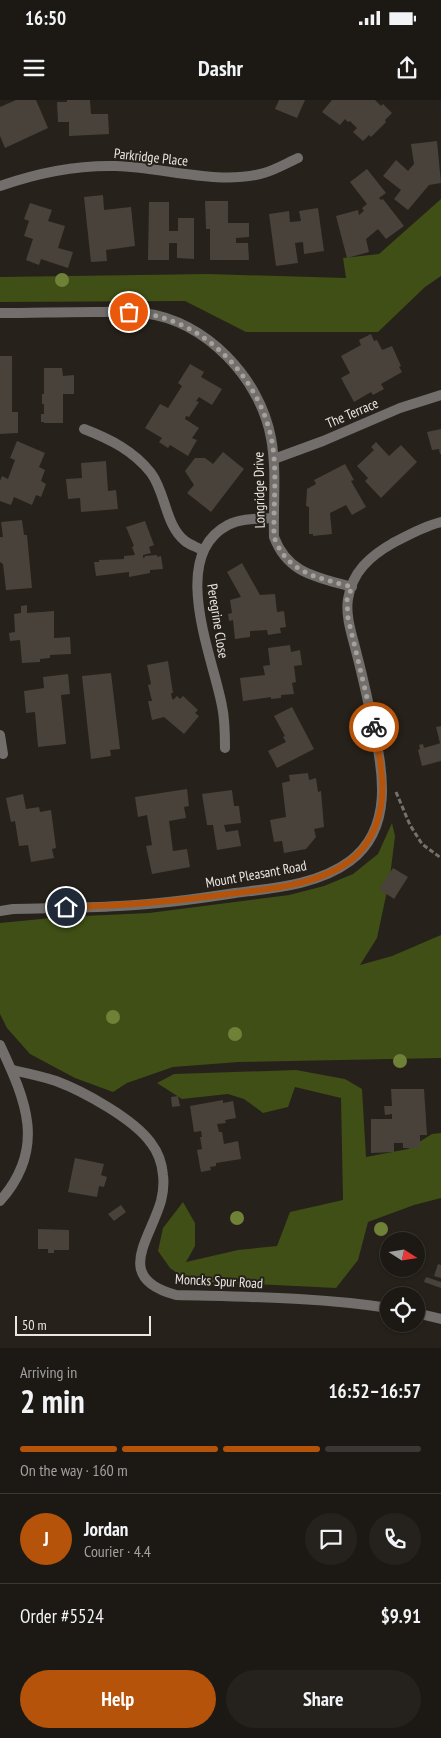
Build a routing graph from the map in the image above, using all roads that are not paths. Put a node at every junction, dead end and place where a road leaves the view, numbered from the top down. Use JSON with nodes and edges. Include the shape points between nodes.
{"nodes":[{"id":1,"x":298,"y":158,"type":"dead end"},
{"id":2,"x":0,"y":186,"type":"edge"},
{"id":3,"x":0,"y":313,"type":"edge"},
{"id":4,"x":441,"y":395,"type":"edge"},
{"id":5,"x":84,"y":429,"type":"dead end"},
{"id":6,"x":274,"y":459,"type":"junction"},
{"id":7,"x":273,"y":518,"type":"junction"},
{"id":8,"x":441,"y":522,"type":"edge"},
{"id":9,"x":202,"y":550,"type":"junction"},
{"id":10,"x":352,"y":587,"type":"junction"},
{"id":11,"x":0,"y":735,"type":"edge"},
{"id":12,"x":225,"y":748,"type":"dead end"},
{"id":13,"x":3,"y":754,"type":"dead end"},
{"id":14,"x":0,"y":911,"type":"edge"},
{"id":15,"x":0,"y":1045,"type":"edge"},
{"id":16,"x":12,"y":1070,"type":"junction"},
{"id":17,"x":0,"y":1201,"type":"edge"},
{"id":18,"x":380,"y":1306,"type":"edge"},
{"id":19,"x":425,"y":1315,"type":"edge"},
{"id":20,"x":441,"y":1318,"type":"edge"}],
"edges":[{"from":1,"to":2,"type":"street","name":"Parkridge Place","via":[[264,173],[245,176],[203,176],[138,167],[94,166],[62,169]]},
{"from":3,"to":6,"type":"street","name":"Longridge Drive","via":[[144,313],[168,318],[188,328],[229,358],[244,377],[266,419]]},
{"from":4,"to":6,"type":"street","name":"The Terrace","via":[[400,408]]},
{"from":5,"to":9,"type":"street","via":[[109,439],[140,461],[152,474],[177,532]]},
{"from":6,"to":7,"type":"street","name":"Longridge Drive"},
{"from":7,"to":9,"type":"street","via":[[246,519],[228,524]]},
{"from":7,"to":10,"type":"street","name":"Longridge Drive","via":[[278,549],[288,562],[306,573]]},
{"from":8,"to":10,"type":"street","name":"Mount Pleasant Road","via":[[409,534],[371,557],[356,573]]},
{"from":9,"to":12,"type":"street","name":"Peregrine Close","via":[[197,586],[204,634],[222,705]]},
{"from":10,"to":14,"type":"street","name":"Mount Pleasant Road","via":[[347,600],[348,618],[376,736],[383,787],[375,828],[366,844],[350,860],[332,872],[299,883],[254,891],[119,906]]},
{"from":11,"to":13,"type":"street"},
{"from":15,"to":16,"type":"street"},
{"from":16,"to":17,"type":"street","via":[[25,1109],[29,1140],[20,1174]]},
{"from":16,"to":18,"type":"street","name":"Moncks Spur Road","via":[[58,1082],[97,1101],[130,1122],[151,1143],[159,1157],[163,1184],[161,1200],[140,1252],[143,1275],[150,1284],[176,1295],[311,1299]]},
{"from":19,"to":20,"type":"street"}]}
